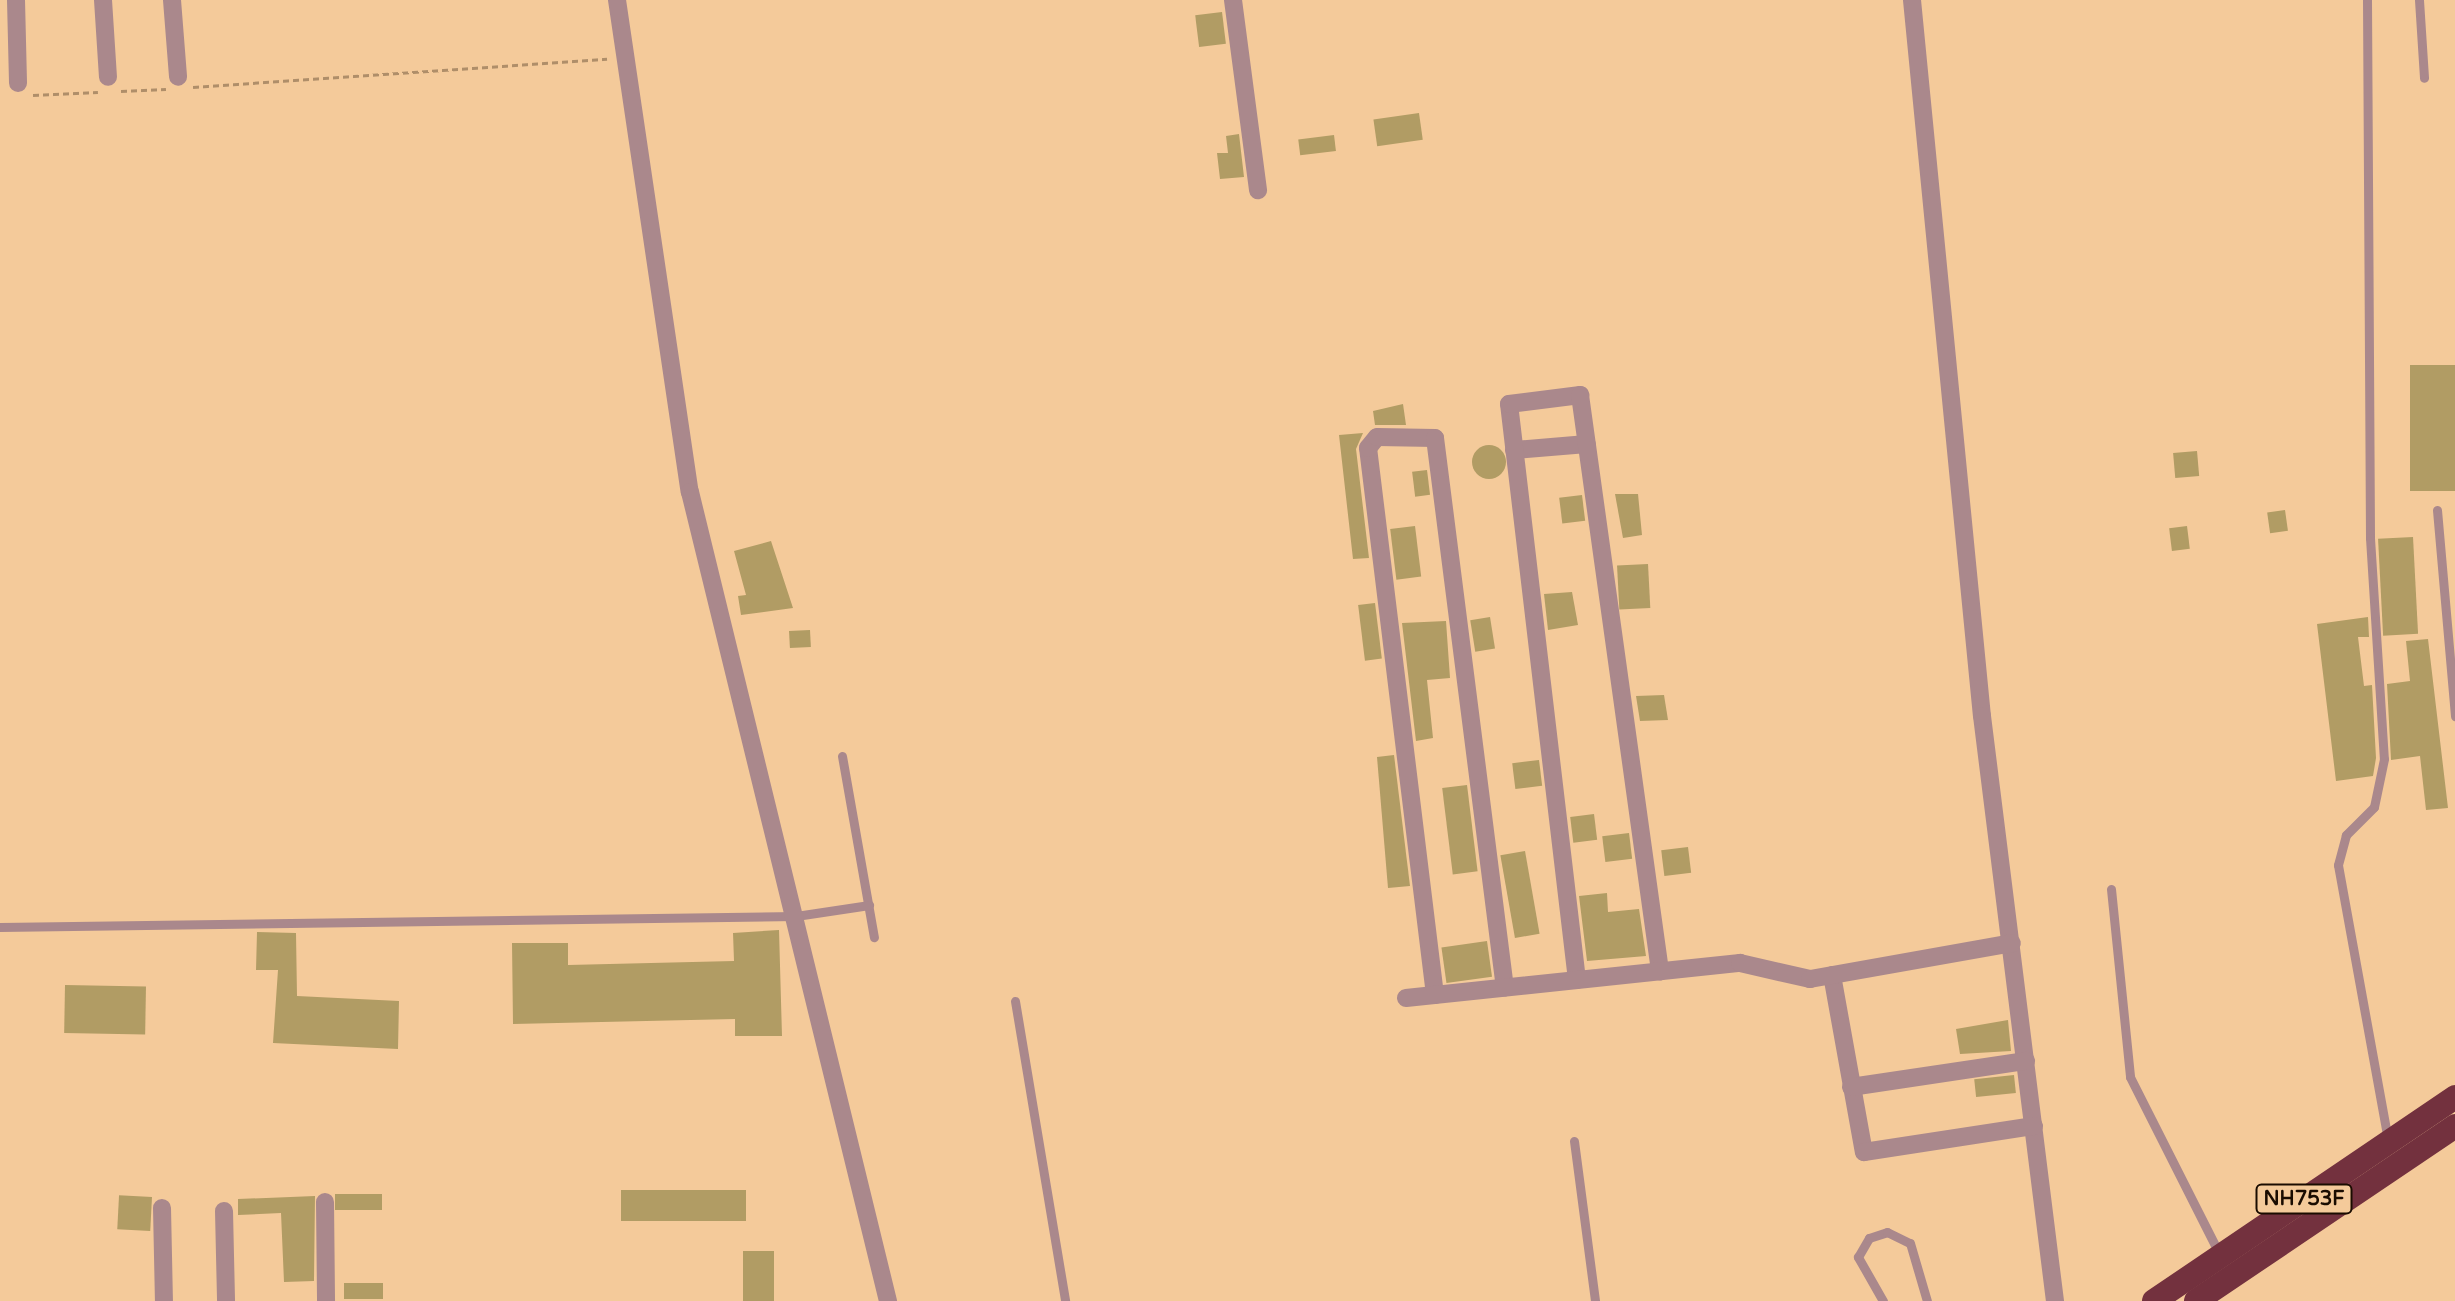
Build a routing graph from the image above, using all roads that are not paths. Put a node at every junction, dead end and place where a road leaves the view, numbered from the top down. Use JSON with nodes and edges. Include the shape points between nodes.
{"nodes":[{"id":1,"x":16,"y":0,"type":"edge"},
{"id":2,"x":103,"y":0,"type":"edge"},
{"id":3,"x":172,"y":0,"type":"edge"},
{"id":4,"x":617,"y":0,"type":"edge"},
{"id":5,"x":1233,"y":0,"type":"edge"},
{"id":6,"x":1912,"y":0,"type":"edge"},
{"id":7,"x":2367,"y":0,"type":"edge"},
{"id":8,"x":2419,"y":0,"type":"edge"},
{"id":9,"x":108,"y":77,"type":"dead end"},
{"id":10,"x":2424,"y":78,"type":"dead end"},
{"id":11,"x":179,"y":84,"type":"road end"},
{"id":12,"x":17,"y":90,"type":"road end"},
{"id":13,"x":1258,"y":190,"type":"dead end"},
{"id":14,"x":1587,"y":444,"type":"junction"},
{"id":15,"x":1514,"y":450,"type":"junction"},
{"id":16,"x":2437,"y":510,"type":"dead end"},
{"id":17,"x":2455,"y":716,"type":"edge"},
{"id":18,"x":842,"y":756,"type":"dead end"},
{"id":19,"x":2111,"y":889,"type":"dead end"},
{"id":20,"x":869,"y":905,"type":"junction"},
{"id":21,"x":796,"y":916,"type":"junction"},
{"id":22,"x":0,"y":927,"type":"edge"},
{"id":23,"x":874,"y":937,"type":"dead end"},
{"id":24,"x":2012,"y":943,"type":"junction"},
{"id":25,"x":1660,"y":971,"type":"junction"},
{"id":26,"x":1832,"y":975,"type":"junction"},
{"id":27,"x":1577,"y":980,"type":"junction"},
{"id":28,"x":1505,"y":988,"type":"junction"},
{"id":29,"x":1435,"y":995,"type":"junction"},
{"id":30,"x":1406,"y":998,"type":"dead end"},
{"id":31,"x":1015,"y":1001,"type":"dead end"},
{"id":32,"x":2026,"y":1061,"type":"junction"},
{"id":33,"x":1851,"y":1087,"type":"junction"},
{"id":34,"x":2455,"y":1097,"type":"edge"},
{"id":35,"x":2034,"y":1126,"type":"junction"},
{"id":36,"x":2455,"y":1126,"type":"edge"},
{"id":37,"x":1574,"y":1141,"type":"dead end"},
{"id":38,"x":2389,"y":1142,"type":"junction"},
{"id":39,"x":325,"y":1202,"type":"dead end"},
{"id":40,"x":162,"y":1208,"type":"dead end"},
{"id":41,"x":224,"y":1211,"type":"dead end"},
{"id":42,"x":2220,"y":1256,"type":"junction"},
{"id":43,"x":164,"y":1301,"type":"edge"},
{"id":44,"x":226,"y":1301,"type":"edge"},
{"id":45,"x":326,"y":1301,"type":"edge"},
{"id":46,"x":888,"y":1301,"type":"edge"},
{"id":47,"x":1065,"y":1301,"type":"edge"},
{"id":48,"x":1595,"y":1301,"type":"edge"},
{"id":49,"x":1883,"y":1301,"type":"edge"},
{"id":50,"x":1927,"y":1301,"type":"edge"},
{"id":51,"x":2055,"y":1301,"type":"edge"},
{"id":52,"x":2154,"y":1301,"type":"edge"},
{"id":53,"x":2196,"y":1301,"type":"edge"}],
"edges":[{"from":1,"to":12,"type":"street"},
{"from":2,"to":9,"type":"street"},
{"from":3,"to":11,"type":"street"},
{"from":4,"to":21,"type":"street","via":[[690,492]]},
{"from":5,"to":13,"type":"street"},
{"from":6,"to":24,"type":"street","via":[[1970,605]]},
{"from":7,"to":38,"type":"lane","via":[[2370,538],[2384,759],[2374,807],[2338,848],[2338,865]]},
{"from":8,"to":10,"type":"lane"},
{"from":14,"to":15,"type":"street"},
{"from":14,"to":15,"type":"street","via":[[1580,395],[1509,404]]},
{"from":14,"to":25,"type":"street"},
{"from":15,"to":27,"type":"street"},
{"from":16,"to":17,"type":"lane"},
{"from":18,"to":20,"type":"lane"},
{"from":19,"to":42,"type":"lane","via":[[2130,1077]]},
{"from":20,"to":21,"type":"lane"},
{"from":20,"to":23,"type":"lane"},
{"from":21,"to":22,"type":"lane"},
{"from":21,"to":46,"type":"street"},
{"from":24,"to":26,"type":"street"},
{"from":24,"to":32,"type":"street"},
{"from":25,"to":26,"type":"street","via":[[1754,962],[1795,979]]},
{"from":25,"to":27,"type":"street"},
{"from":26,"to":33,"type":"street"},
{"from":27,"to":28,"type":"street"},
{"from":28,"to":29,"type":"street"},
{"from":28,"to":29,"type":"street","via":[[1435,438],[1377,437],[1368,448]]},
{"from":29,"to":30,"type":"street"},
{"from":31,"to":47,"type":"lane"},
{"from":32,"to":33,"type":"street"},
{"from":32,"to":35,"type":"street"},
{"from":33,"to":35,"type":"street","via":[[1861,1145],[1870,1155]]},
{"from":34,"to":38,"type":"highway","number":"NH753F"},
{"from":35,"to":51,"type":"street"},
{"from":36,"to":53,"type":"highway","number":"NH753F"},
{"from":37,"to":48,"type":"lane"},
{"from":38,"to":42,"type":"highway","number":"NH753F"},
{"from":39,"to":45,"type":"street"},
{"from":40,"to":43,"type":"street"},
{"from":41,"to":44,"type":"street"},
{"from":42,"to":52,"type":"highway","number":"NH753F"},
{"from":49,"to":50,"type":"lane","via":[[1858,1257],[1869,1238],[1887,1232],[1910,1243]]}]}
